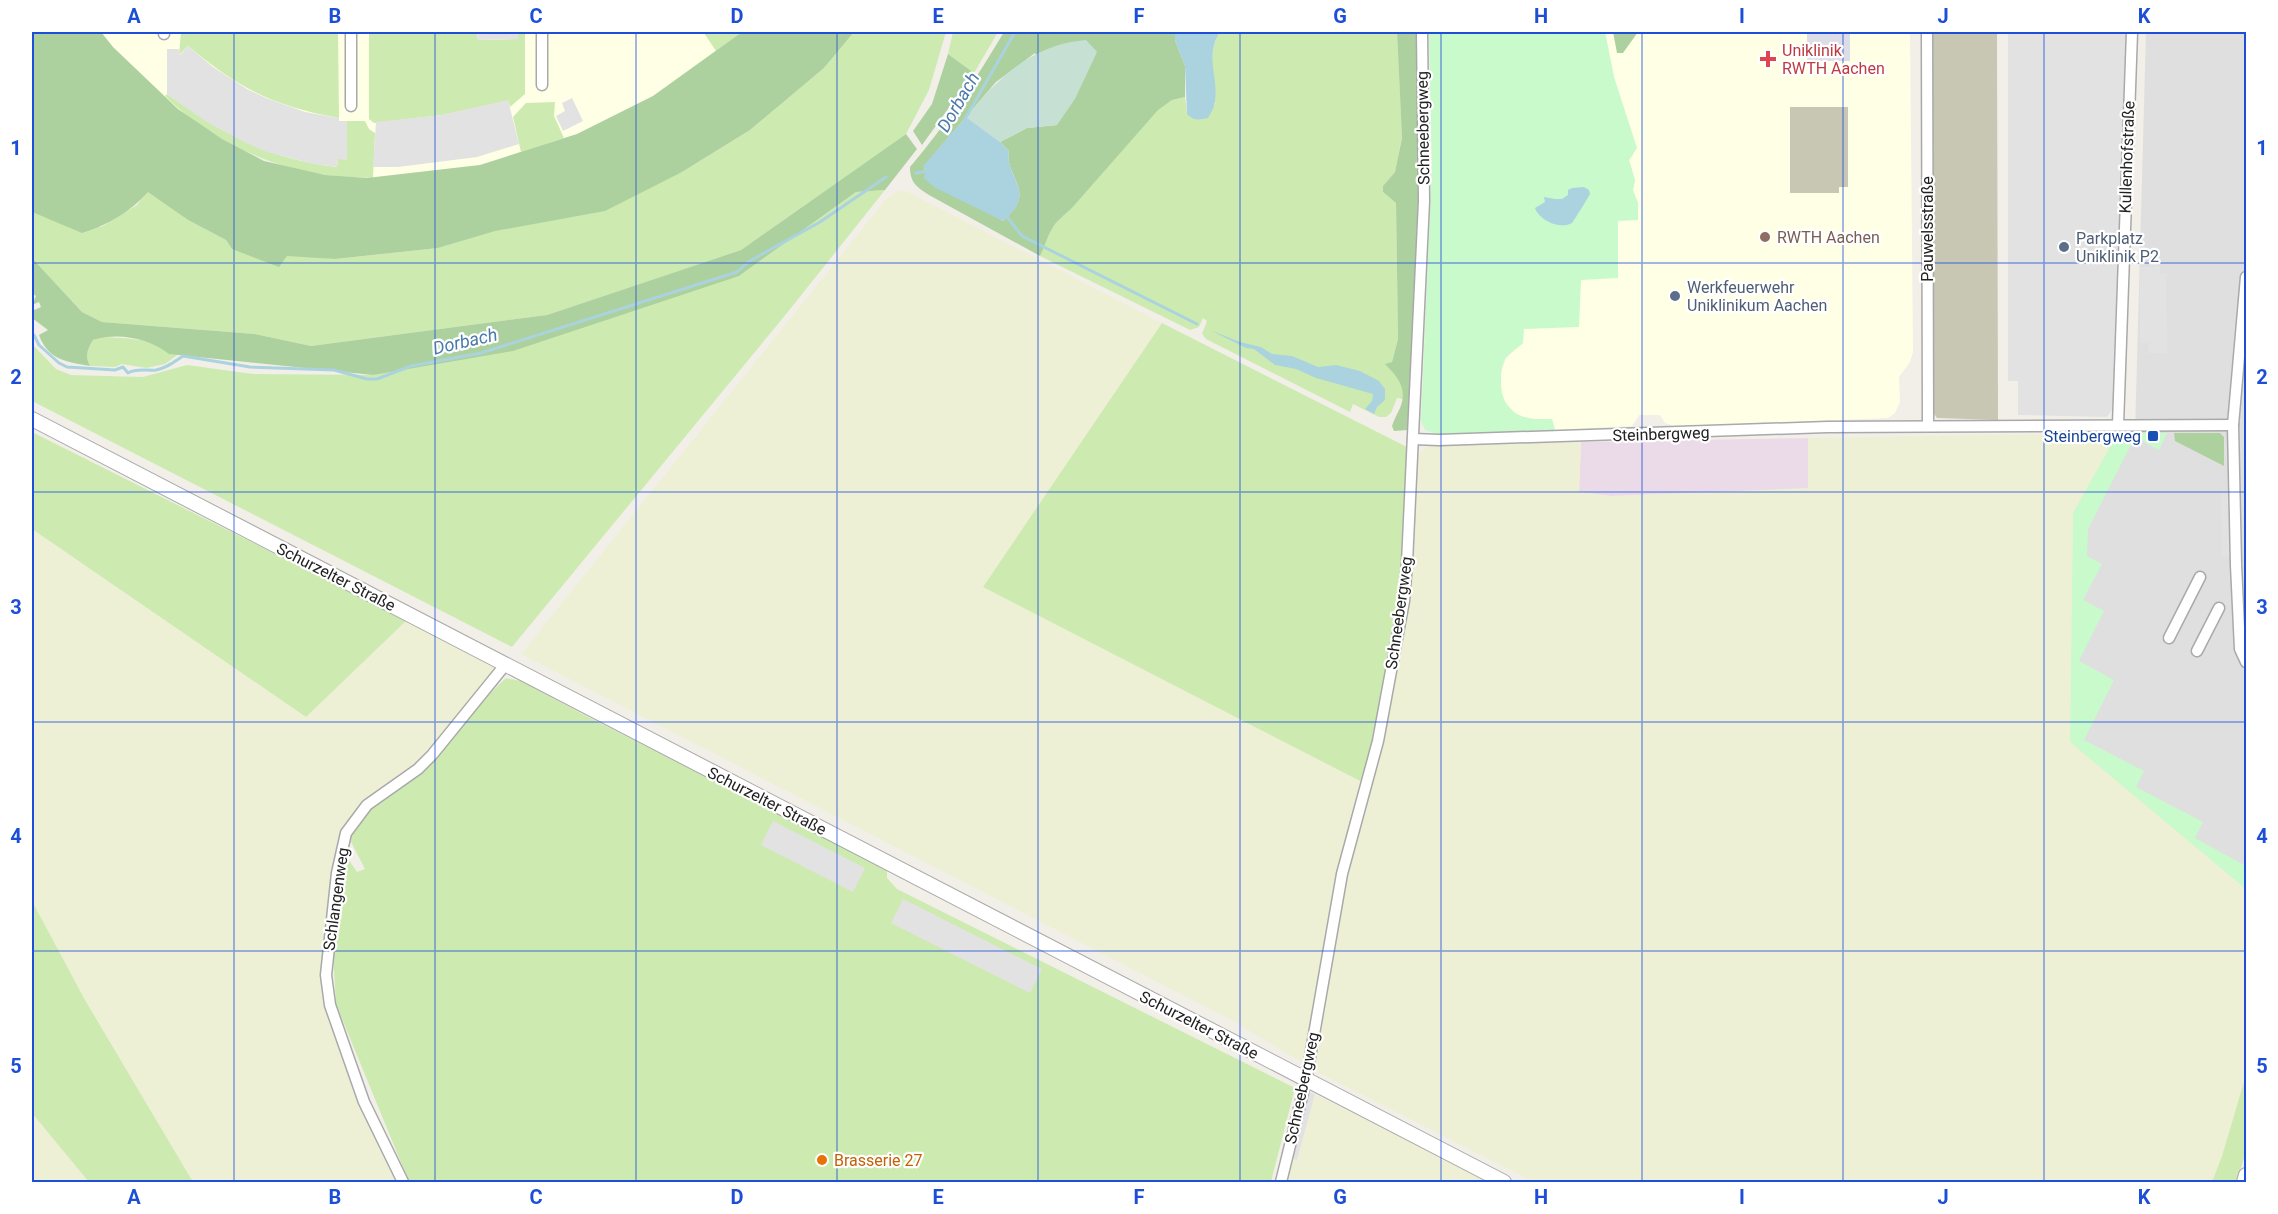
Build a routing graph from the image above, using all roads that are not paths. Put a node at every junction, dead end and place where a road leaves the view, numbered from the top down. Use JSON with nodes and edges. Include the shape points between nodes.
{"nodes":[{"id":1,"x":351,"y":32,"type":"edge"},
{"id":2,"x":542,"y":32,"type":"edge"},
{"id":3,"x":1422,"y":32,"type":"edge"},
{"id":4,"x":1927,"y":32,"type":"edge"},
{"id":5,"x":2132,"y":32,"type":"edge"},
{"id":6,"x":542,"y":85,"type":"dead end"},
{"id":7,"x":351,"y":106,"type":"dead end"},
{"id":8,"x":2247,"y":277,"type":"edge"},
{"id":9,"x":32,"y":419,"type":"edge"},
{"id":10,"x":2118,"y":425,"type":"junction"},
{"id":11,"x":2233,"y":425,"type":"junction"},
{"id":12,"x":1928,"y":426,"type":"junction"},
{"id":13,"x":1413,"y":439,"type":"junction"},
{"id":14,"x":2200,"y":577,"type":"dead end"},
{"id":15,"x":2219,"y":608,"type":"dead end"},
{"id":16,"x":2169,"y":638,"type":"dead end"},
{"id":17,"x":2197,"y":651,"type":"dead end"},
{"id":18,"x":2247,"y":662,"type":"edge"},
{"id":19,"x":505,"y":665,"type":"junction"},
{"id":20,"x":1306,"y":1080,"type":"junction"},
{"id":21,"x":2247,"y":1174,"type":"edge"},
{"id":22,"x":403,"y":1182,"type":"edge"},
{"id":23,"x":1281,"y":1182,"type":"edge"},
{"id":24,"x":1504,"y":1182,"type":"edge"},
{"id":25,"x":2244,"y":1182,"type":"edge"}],
"edges":[{"from":1,"to":7,"type":"street"},
{"from":2,"to":6,"type":"street"},
{"from":3,"to":13,"type":"street","name":"Schneebergweg","via":[[1425,201]]},
{"from":4,"to":12,"type":"street","name":"Pauwelsstraße"},
{"from":5,"to":10,"type":"street","name":"Kullenhofstraße"},
{"from":8,"to":11,"type":"street"},
{"from":9,"to":19,"type":"street","name":"Schurzelter Straße"},
{"from":10,"to":11,"type":"street","name":"Steinbergweg"},
{"from":10,"to":12,"type":"street","name":"Steinbergweg"},
{"from":11,"to":18,"type":"street","via":[[2240,649]]},
{"from":12,"to":13,"type":"street","name":"Steinbergweg"},
{"from":13,"to":20,"type":"street","name":"Schneebergweg","via":[[1404,601],[1378,741],[1342,874]]},
{"from":14,"to":16,"type":"street"},
{"from":15,"to":17,"type":"street"},
{"from":19,"to":20,"type":"street","name":"Schurzelter Straße"},
{"from":19,"to":22,"type":"street","name":"Schlangenweg","via":[[432,755],[357,816],[342,846],[326,975],[330,1005],[364,1102]]},
{"from":20,"to":23,"type":"street","name":"Schneebergweg"},
{"from":20,"to":24,"type":"street","name":"Schurzelter Straße"},
{"from":21,"to":25,"type":"street"}]}
